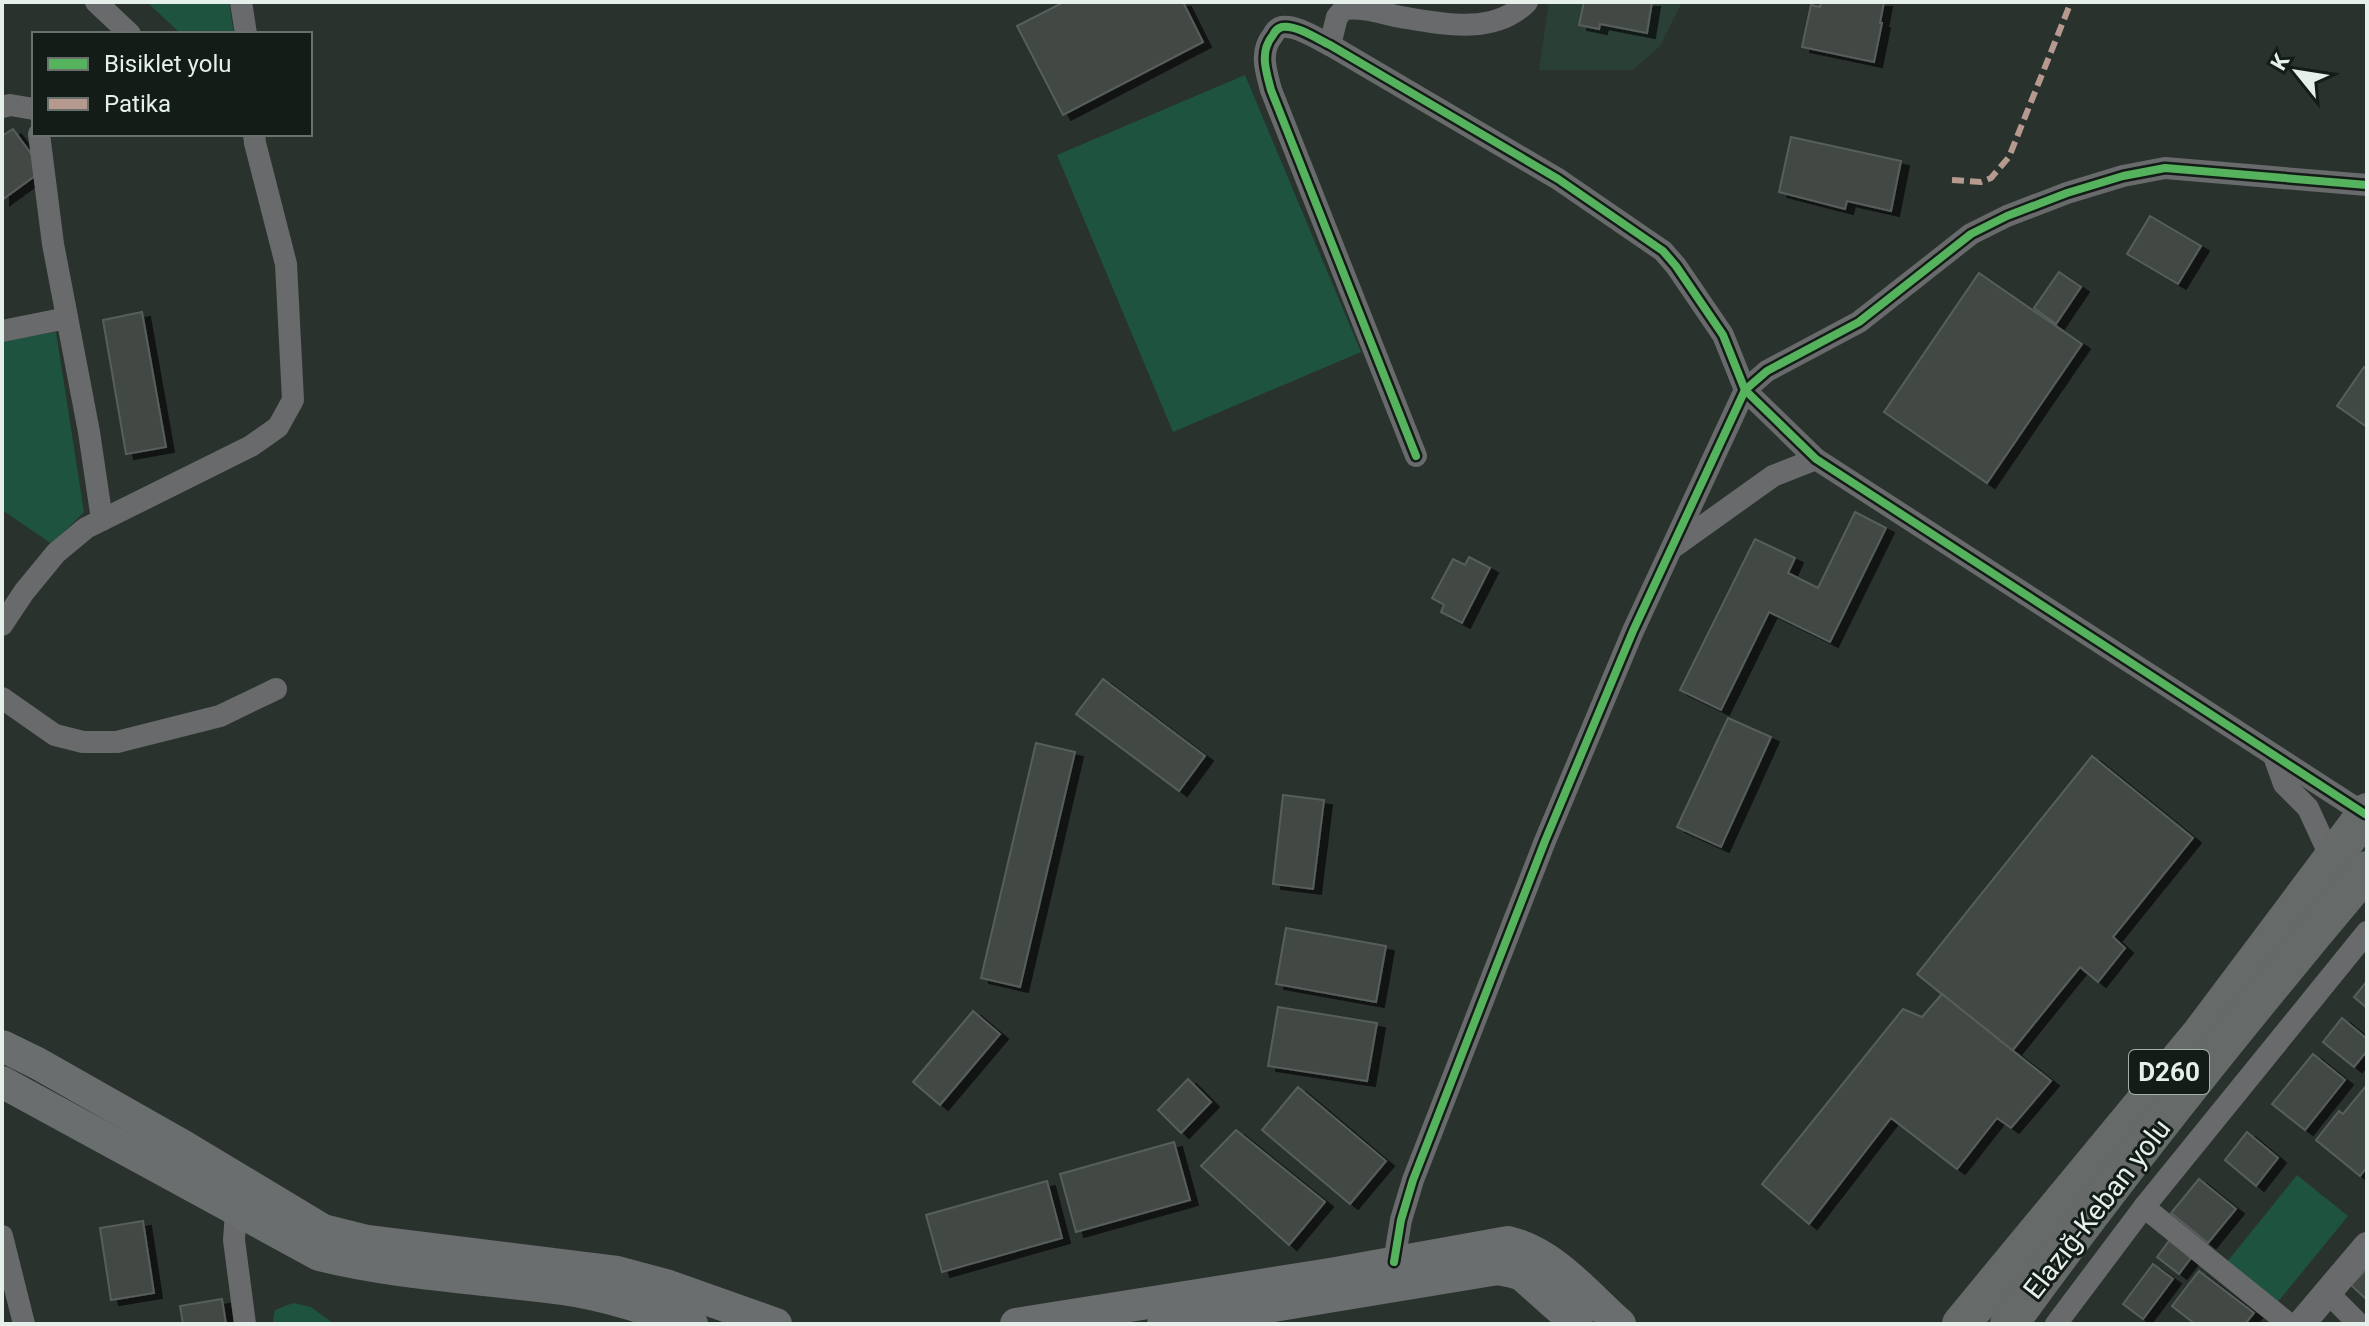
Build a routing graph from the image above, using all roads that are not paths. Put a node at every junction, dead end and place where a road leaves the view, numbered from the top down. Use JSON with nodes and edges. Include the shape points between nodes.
{"nodes":[{"id":1,"x":96,"y":2,"type":"edge"},
{"id":2,"x":241,"y":2,"type":"edge"},
{"id":3,"x":1527,"y":2,"type":"edge"},
{"id":4,"x":118,"y":30,"type":"edge"},
{"id":5,"x":246,"y":32,"type":"edge"},
{"id":6,"x":1330,"y":45,"type":"junction"},
{"id":7,"x":2,"y":107,"type":"edge"},
{"id":8,"x":32,"y":109,"type":"edge"},
{"id":9,"x":39,"y":136,"type":"edge"},
{"id":10,"x":251,"y":137,"type":"edge"},
{"id":11,"x":2367,"y":185,"type":"edge"},
{"id":12,"x":67,"y":318,"type":"junction"},
{"id":13,"x":2,"y":331,"type":"edge"},
{"id":14,"x":1745,"y":390,"type":"junction"},
{"id":15,"x":1416,"y":456,"type":"dead end"},
{"id":16,"x":1816,"y":459,"type":"junction"},
{"id":17,"x":102,"y":520,"type":"junction"},
{"id":18,"x":1674,"y":547,"type":"junction"},
{"id":19,"x":2,"y":625,"type":"edge"},
{"id":20,"x":276,"y":689,"type":"dead end"},
{"id":21,"x":2,"y":698,"type":"edge"},
{"id":22,"x":2274,"y":756,"type":"junction"},
{"id":23,"x":2366,"y":813,"type":"edge"},
{"id":24,"x":2330,"y":861,"type":"junction"},
{"id":25,"x":2367,"y":870,"type":"edge"},
{"id":26,"x":2367,"y":932,"type":"edge"},
{"id":27,"x":2,"y":1046,"type":"edge"},
{"id":28,"x":2,"y":1082,"type":"edge"},
{"id":29,"x":2144,"y":1207,"type":"junction"},
{"id":30,"x":236,"y":1212,"type":"junction"},
{"id":31,"x":2,"y":1236,"type":"edge"},
{"id":32,"x":2367,"y":1246,"type":"edge"},
{"id":33,"x":1394,"y":1262,"type":"junction"},
{"id":34,"x":2328,"y":1293,"type":"junction"},
{"id":35,"x":24,"y":1324,"type":"edge"},
{"id":36,"x":245,"y":1324,"type":"edge"},
{"id":37,"x":692,"y":1324,"type":"edge"},
{"id":38,"x":776,"y":1324,"type":"edge"},
{"id":39,"x":1016,"y":1324,"type":"edge"},
{"id":40,"x":1163,"y":1324,"type":"edge"},
{"id":41,"x":1577,"y":1324,"type":"edge"},
{"id":42,"x":1620,"y":1324,"type":"edge"},
{"id":43,"x":1961,"y":1324,"type":"edge"},
{"id":44,"x":2009,"y":1324,"type":"edge"},
{"id":45,"x":2056,"y":1324,"type":"edge"},
{"id":46,"x":2289,"y":1324,"type":"edge"},
{"id":47,"x":2301,"y":1324,"type":"edge"},
{"id":48,"x":2359,"y":1324,"type":"edge"}],
"edges":[{"from":1,"to":4,"type":"street"},
{"from":2,"to":5,"type":"street"},
{"from":3,"to":6,"type":"street","via":[[1504,19],[1465,25],[1344,9]]},
{"from":6,"to":14,"type":"street","via":[[1558,179],[1663,251],[1723,335]]},
{"from":6,"to":15,"type":"street","via":[[1279,28],[1270,37],[1264,62]]},
{"from":7,"to":8,"type":"street"},
{"from":9,"to":12,"type":"street"},
{"from":10,"to":17,"type":"street","via":[[286,264],[293,400],[278,427],[251,446]]},
{"from":11,"to":14,"type":"street","via":[[2165,168],[2067,193],[1971,234],[1859,322],[1767,371]]},
{"from":12,"to":13,"type":"street"},
{"from":12,"to":17,"type":"street"},
{"from":14,"to":16,"type":"street"},
{"from":14,"to":18,"type":"street"},
{"from":16,"to":18,"type":"street","via":[[1773,476]]},
{"from":16,"to":22,"type":"street"},
{"from":17,"to":19,"type":"street","via":[[56,553]]},
{"from":18,"to":33,"type":"street","via":[[1545,841],[1427,1143],[1401,1220]]},
{"from":20,"to":21,"type":"street","via":[[220,716],[117,742],[55,735]]},
{"from":22,"to":23,"type":"street"},
{"from":22,"to":24,"type":"street","via":[[2284,784],[2308,808]]},
{"from":23,"to":24,"type":"highway","name":"Elazığ-Keban yolu","number":"D260"},
{"from":24,"to":43,"type":"highway","name":"Elazığ-Keban yolu","number":"D260","via":[[2202,1032]]},
{"from":25,"to":44,"type":"highway","name":"Elazığ-Keban yolu","number":"D260","via":[[2282,971]]},
{"from":26,"to":29,"type":"street"},
{"from":27,"to":38,"type":"main road","via":[[323,1230],[367,1241],[617,1272]]},
{"from":28,"to":30,"type":"main road"},
{"from":29,"to":45,"type":"street"},
{"from":29,"to":46,"type":"street"},
{"from":30,"to":36,"type":"street","via":[[234,1240]]},
{"from":30,"to":37,"type":"main road","via":[[341,1261],[562,1289]]},
{"from":31,"to":35,"type":"street"},
{"from":32,"to":34,"type":"street"},
{"from":33,"to":39,"type":"main road"},
{"from":33,"to":42,"type":"main road","via":[[1493,1243],[1523,1246],[1549,1261]]},
{"from":34,"to":47,"type":"street"},
{"from":34,"to":48,"type":"street"},
{"from":40,"to":41,"type":"main road","via":[[1498,1269],[1522,1275]]}]}
